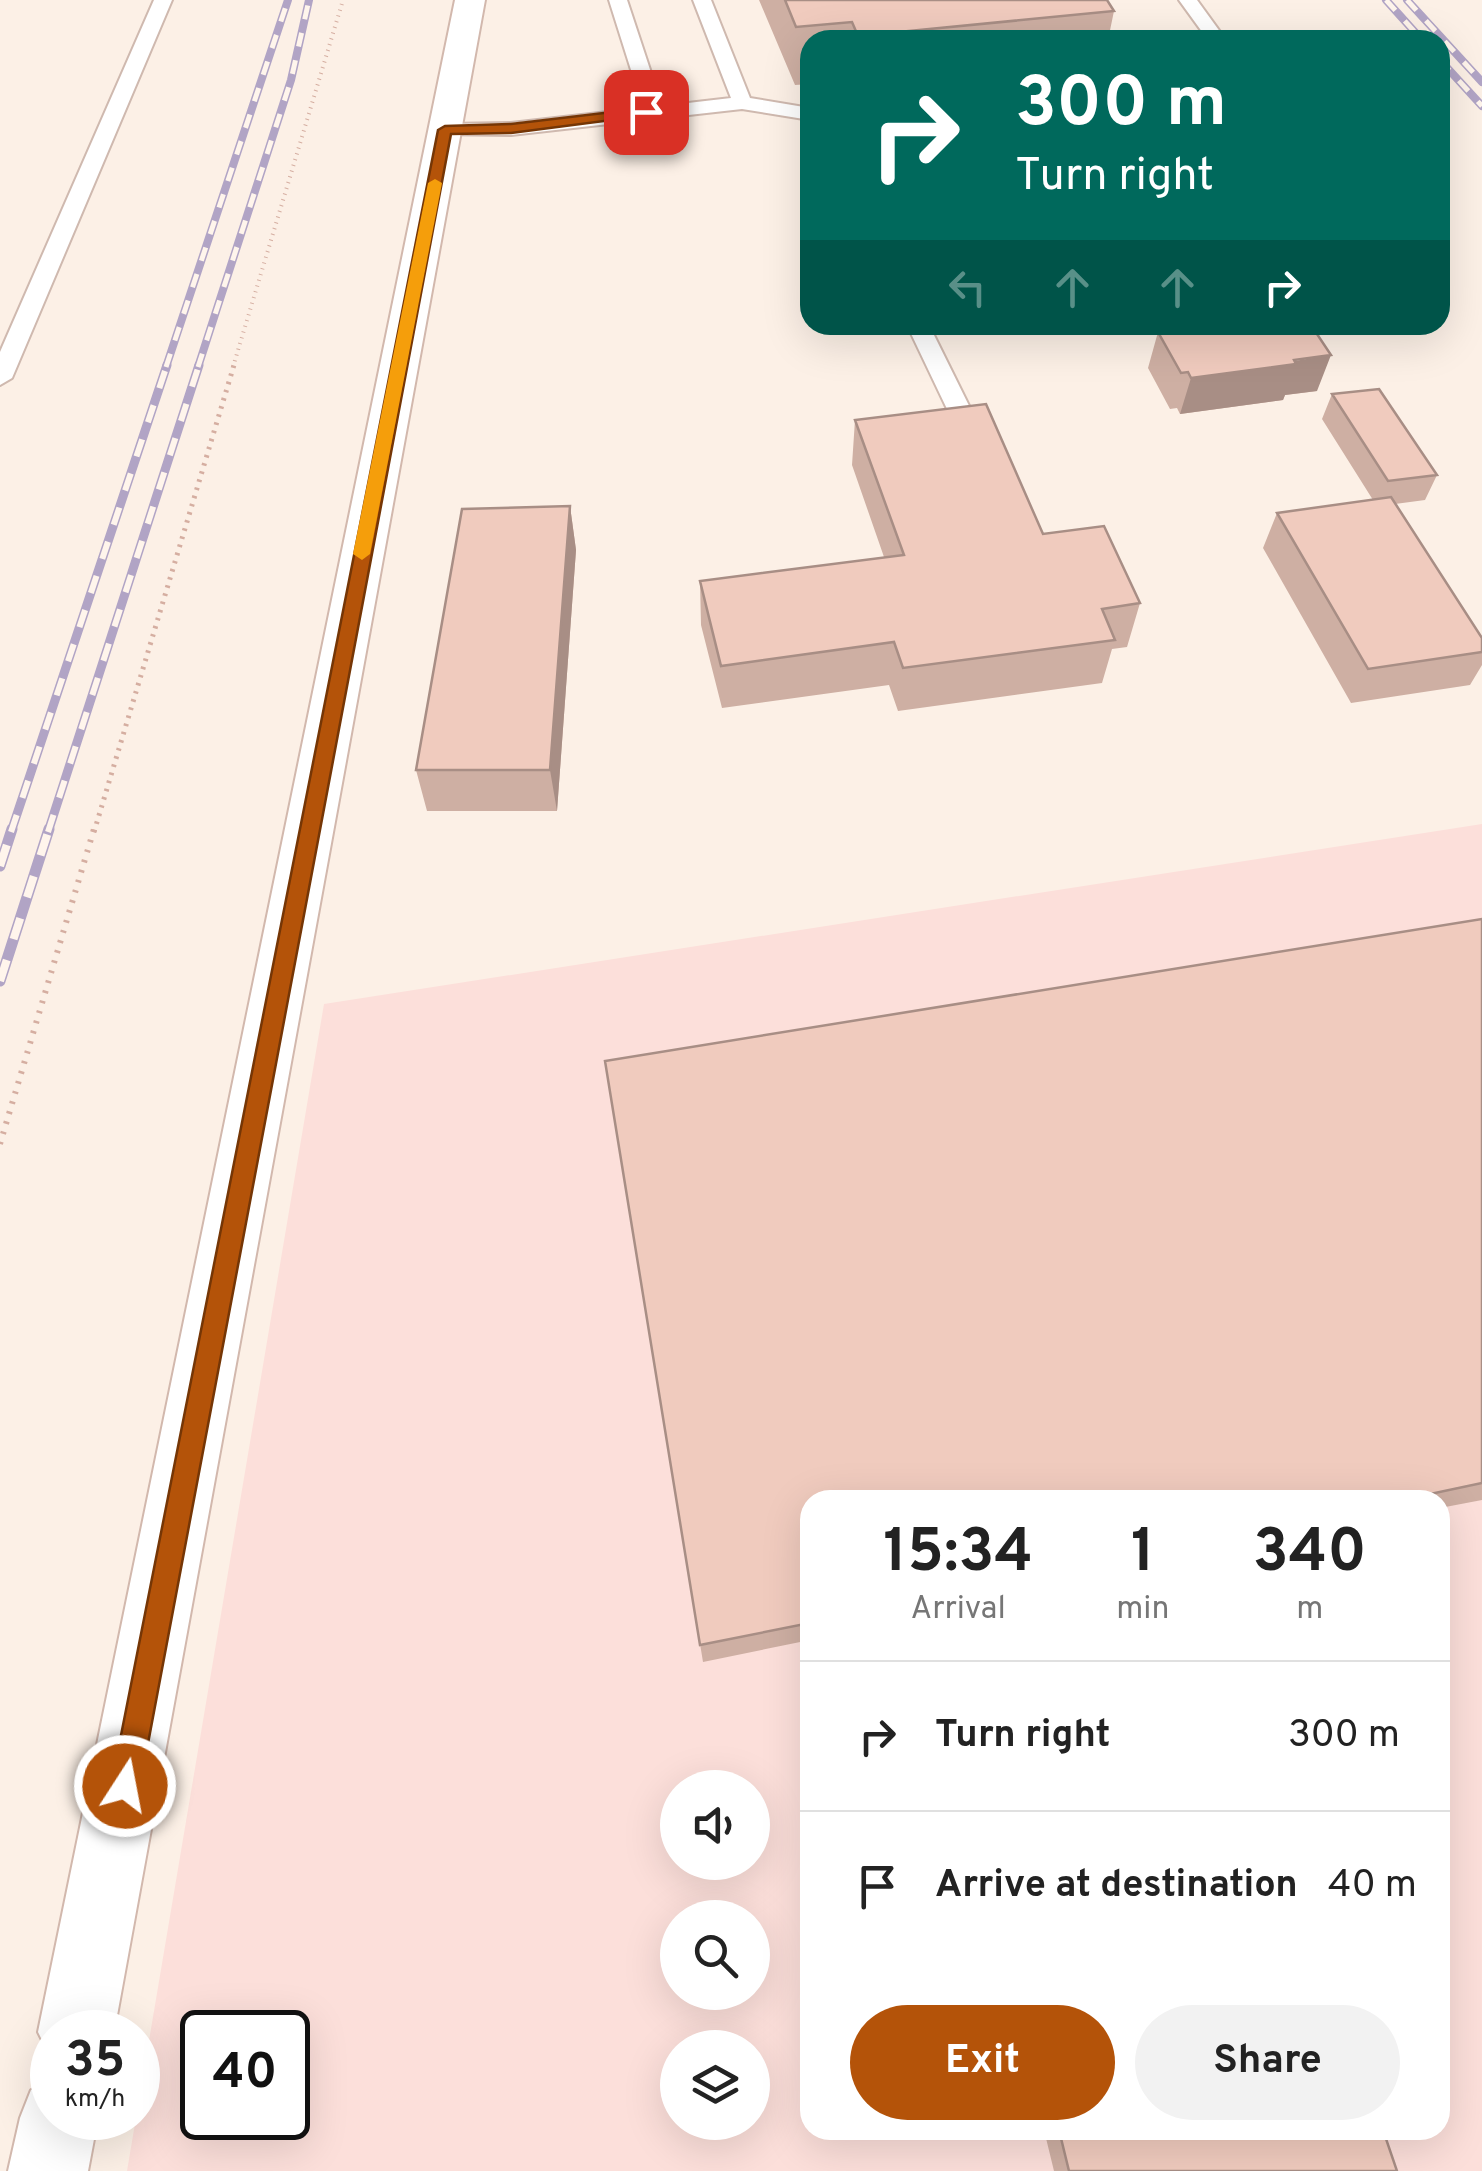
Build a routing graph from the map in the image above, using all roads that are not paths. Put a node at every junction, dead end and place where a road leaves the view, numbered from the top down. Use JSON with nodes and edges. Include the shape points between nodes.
{"nodes":[{"id":1,"x":163,"y":0,"type":"edge"},
{"id":2,"x":470,"y":0,"type":"edge"},
{"id":3,"x":618,"y":0,"type":"edge"},
{"id":4,"x":702,"y":0,"type":"edge"},
{"id":5,"x":1188,"y":0,"type":"edge"},
{"id":6,"x":1210,"y":30,"type":"edge"},
{"id":7,"x":742,"y":103,"type":"junction"},
{"id":8,"x":654,"y":112,"type":"junction"},
{"id":9,"x":800,"y":112,"type":"edge"},
{"id":10,"x":445,"y":130,"type":"junction"},
{"id":11,"x":923,"y":335,"type":"edge"},
{"id":12,"x":0,"y":378,"type":"edge"},
{"id":13,"x":970,"y":432,"type":"edge"},
{"id":14,"x":80,"y":2010,"type":"edge"},
{"id":15,"x":54,"y":2140,"type":"edge"},
{"id":16,"x":48,"y":2171,"type":"edge"}],
"edges":[{"from":1,"to":12,"type":"lane"},
{"from":2,"to":10,"type":"street"},
{"from":3,"to":8,"type":"lane"},
{"from":4,"to":7,"type":"lane"},
{"from":5,"to":6,"type":"lane"},
{"from":7,"to":8,"type":"lane"},
{"from":7,"to":9,"type":"lane"},
{"from":8,"to":10,"type":"lane"},
{"from":10,"to":14,"type":"street"},
{"from":11,"to":13,"type":"lane"},
{"from":15,"to":16,"type":"street"}]}
